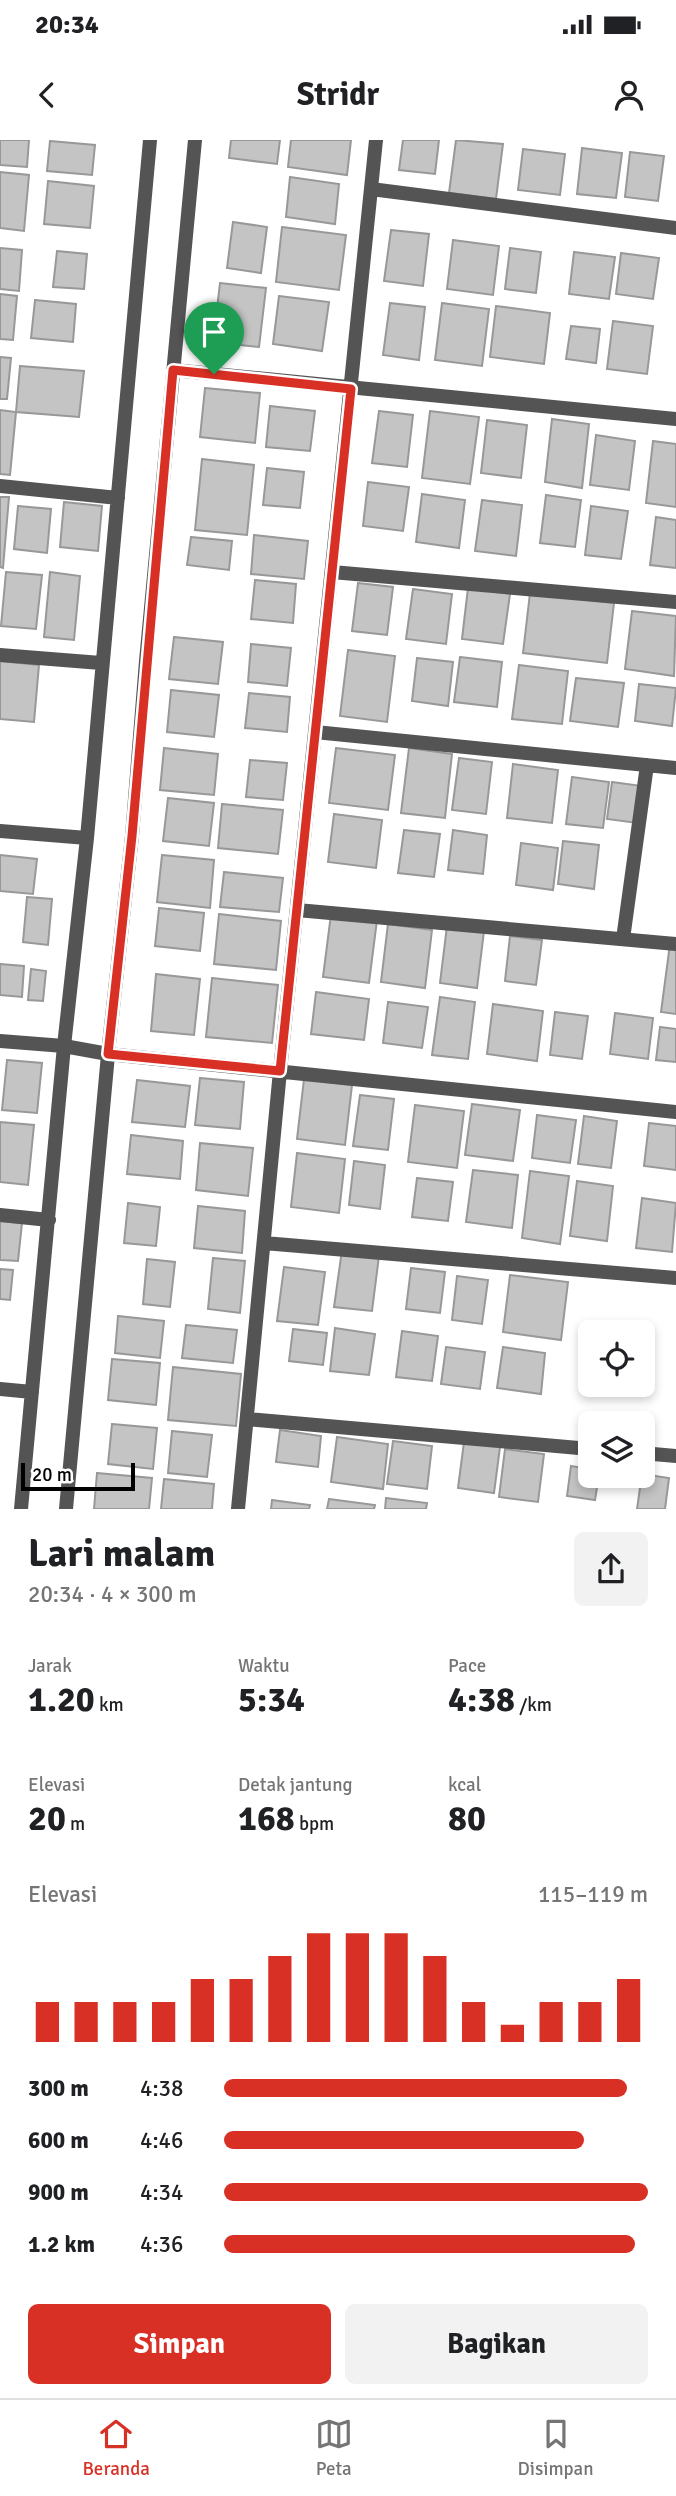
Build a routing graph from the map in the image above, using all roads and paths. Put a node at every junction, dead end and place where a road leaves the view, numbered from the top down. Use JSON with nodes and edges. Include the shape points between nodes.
{"nodes":[{"id":1,"x":150,"y":140,"type":"edge"},
{"id":2,"x":195,"y":140,"type":"edge"},
{"id":3,"x":376,"y":140,"type":"edge"},
{"id":4,"x":371,"y":189,"type":"junction"},
{"id":5,"x":676,"y":228,"type":"edge"},
{"id":6,"x":173,"y":370,"type":"junction"},
{"id":7,"x":351,"y":389,"type":"junction"},
{"id":8,"x":676,"y":419,"type":"edge"},
{"id":9,"x":0,"y":486,"type":"edge"},
{"id":10,"x":118,"y":498,"type":"junction"},
{"id":11,"x":332,"y":572,"type":"junction"},
{"id":12,"x":676,"y":602,"type":"edge"},
{"id":13,"x":0,"y":655,"type":"edge"},
{"id":14,"x":101,"y":663,"type":"junction"},
{"id":15,"x":315,"y":732,"type":"junction"},
{"id":16,"x":647,"y":765,"type":"junction"},
{"id":17,"x":676,"y":768,"type":"edge"},
{"id":18,"x":0,"y":831,"type":"edge"},
{"id":19,"x":87,"y":838,"type":"junction"},
{"id":20,"x":297,"y":910,"type":"junction"},
{"id":21,"x":623,"y":939,"type":"junction"},
{"id":22,"x":676,"y":944,"type":"edge"},
{"id":23,"x":0,"y":1041,"type":"edge"},
{"id":24,"x":64,"y":1046,"type":"junction"},
{"id":25,"x":108,"y":1054,"type":"junction"},
{"id":26,"x":280,"y":1071,"type":"junction"},
{"id":27,"x":676,"y":1112,"type":"edge"},
{"id":28,"x":0,"y":1215,"type":"edge"},
{"id":29,"x":49,"y":1220,"type":"junction"},
{"id":30,"x":264,"y":1243,"type":"junction"},
{"id":31,"x":676,"y":1278,"type":"edge"},
{"id":32,"x":0,"y":1389,"type":"edge"},
{"id":33,"x":32,"y":1392,"type":"junction"},
{"id":34,"x":247,"y":1419,"type":"junction"},
{"id":35,"x":578,"y":1448,"type":"edge"},
{"id":36,"x":655,"y":1454,"type":"edge"},
{"id":37,"x":676,"y":1456,"type":"edge"},
{"id":38,"x":21,"y":1509,"type":"edge"},
{"id":39,"x":66,"y":1509,"type":"edge"},
{"id":40,"x":238,"y":1509,"type":"edge"}],
"edges":[{"from":1,"to":10,"type":"street"},
{"from":2,"to":6,"type":"street"},
{"from":3,"to":4,"type":"street"},
{"from":4,"to":5,"type":"street"},
{"from":4,"to":7,"type":"street"},
{"from":6,"to":7,"type":"street"},
{"from":6,"to":25,"type":"street"},
{"from":7,"to":8,"type":"street"},
{"from":7,"to":11,"type":"street"},
{"from":9,"to":10,"type":"street"},
{"from":10,"to":14,"type":"street"},
{"from":11,"to":12,"type":"street"},
{"from":11,"to":15,"type":"street"},
{"from":13,"to":14,"type":"street"},
{"from":14,"to":19,"type":"street"},
{"from":15,"to":16,"type":"street"},
{"from":15,"to":20,"type":"street"},
{"from":16,"to":17,"type":"street"},
{"from":16,"to":21,"type":"street"},
{"from":18,"to":19,"type":"street"},
{"from":19,"to":24,"type":"street"},
{"from":20,"to":21,"type":"street"},
{"from":20,"to":26,"type":"street"},
{"from":21,"to":22,"type":"street"},
{"from":23,"to":24,"type":"street"},
{"from":24,"to":25,"type":"street"},
{"from":24,"to":29,"type":"street"},
{"from":25,"to":26,"type":"street"},
{"from":25,"to":39,"type":"street"},
{"from":26,"to":27,"type":"street"},
{"from":26,"to":30,"type":"street"},
{"from":28,"to":29,"type":"street"},
{"from":29,"to":33,"type":"street"},
{"from":30,"to":31,"type":"street"},
{"from":30,"to":34,"type":"street"},
{"from":32,"to":33,"type":"street"},
{"from":33,"to":38,"type":"street"},
{"from":34,"to":35,"type":"street"},
{"from":34,"to":40,"type":"street"},
{"from":36,"to":37,"type":"street"}]}
